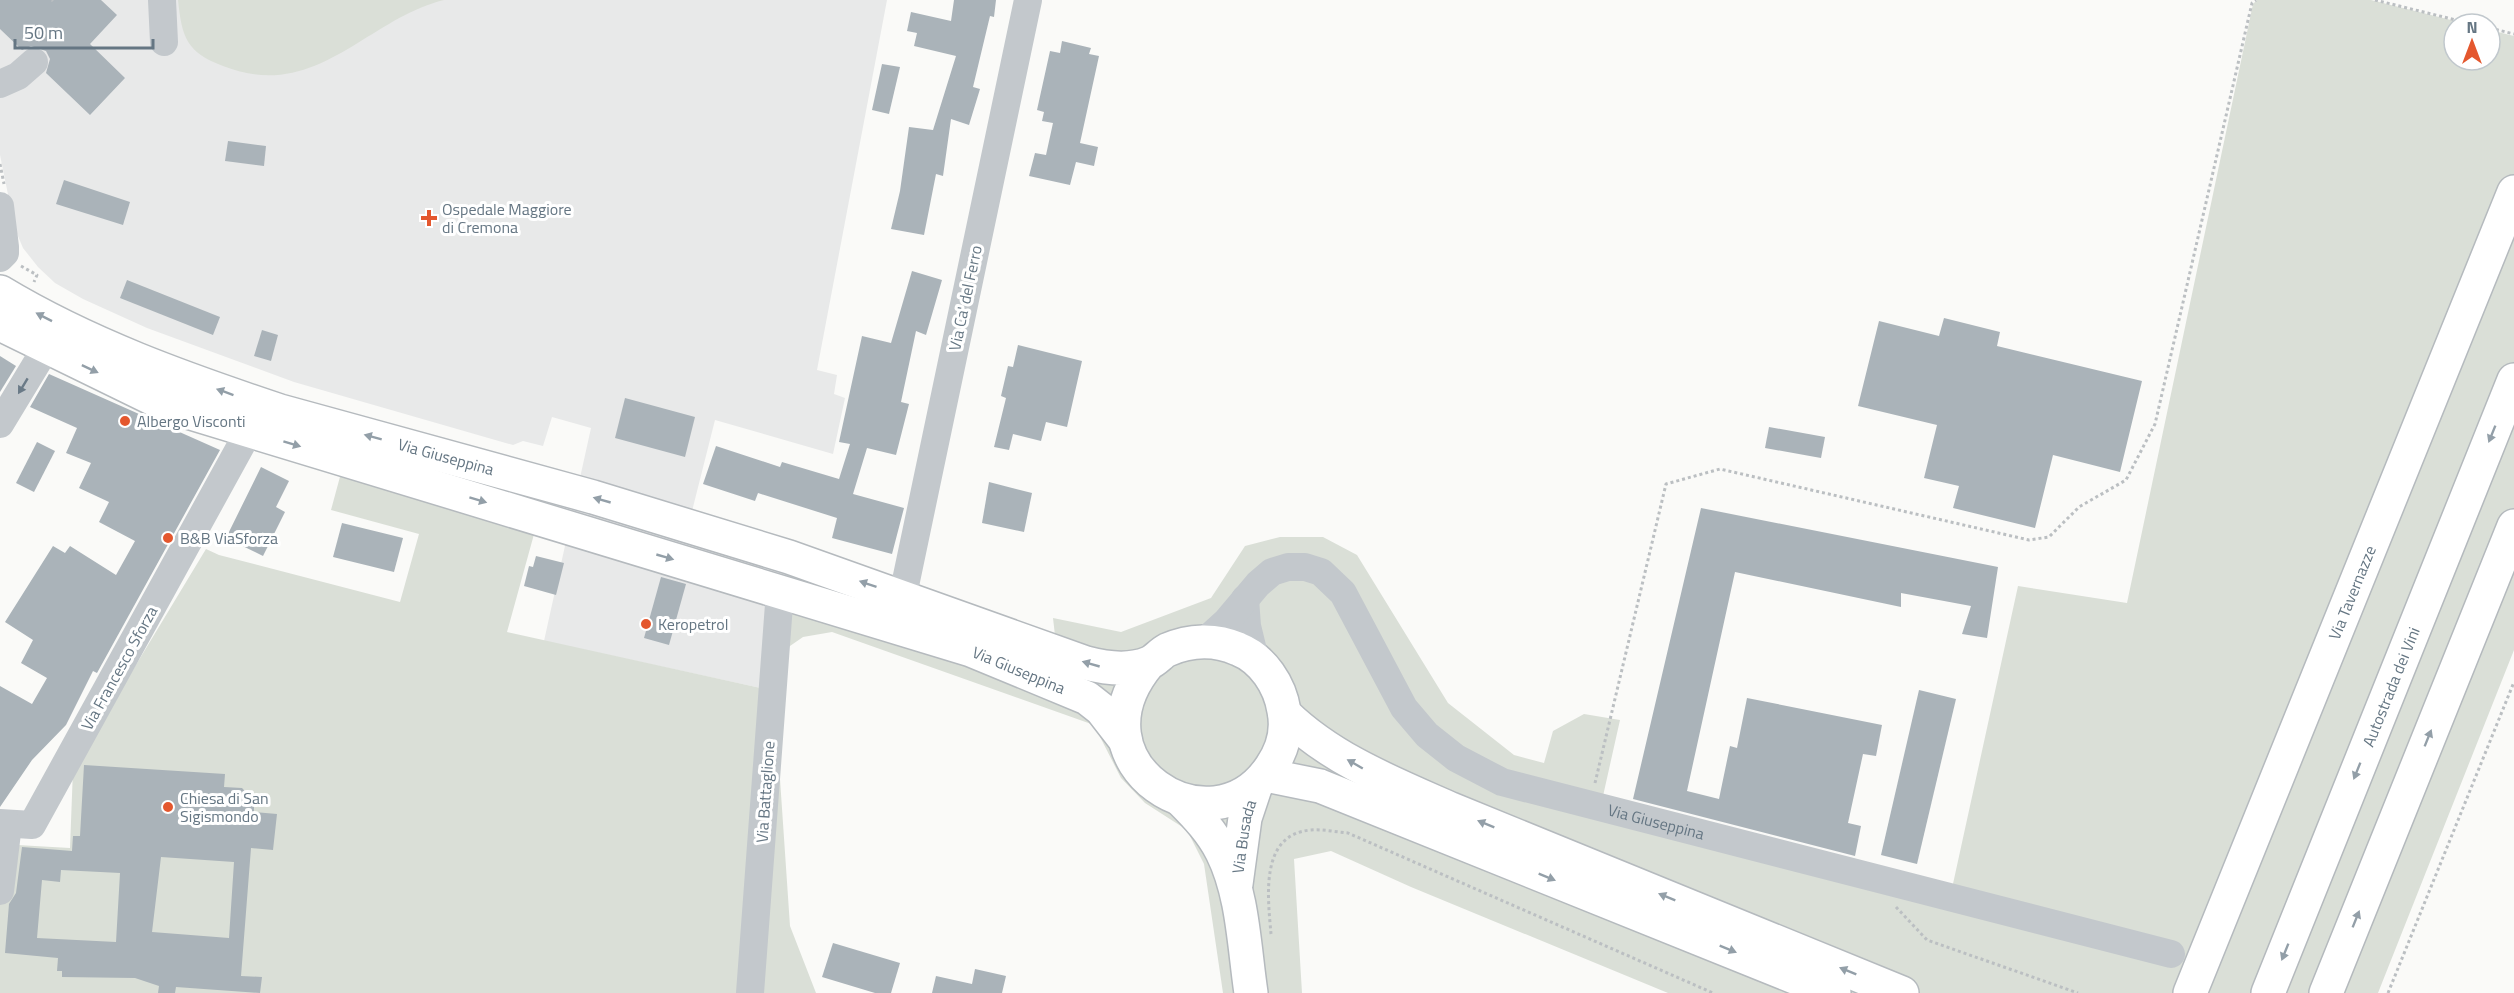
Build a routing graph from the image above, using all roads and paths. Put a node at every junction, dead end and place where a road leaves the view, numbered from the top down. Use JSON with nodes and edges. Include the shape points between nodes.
{"nodes":[{"id":1,"x":162,"y":0,"type":"edge"},
{"id":2,"x":1028,"y":0,"type":"edge"},
{"id":3,"x":2256,"y":0,"type":"edge"},
{"id":4,"x":2375,"y":0,"type":"edge"},
{"id":5,"x":2442,"y":17,"type":"edge"},
{"id":6,"x":164,"y":42,"type":"dead end"},
{"id":7,"x":34,"y":62,"type":"dead end"},
{"id":8,"x":0,"y":84,"type":"edge"},
{"id":9,"x":2514,"y":192,"type":"edge"},
{"id":10,"x":0,"y":206,"type":"edge"},
{"id":11,"x":0,"y":258,"type":"edge"},
{"id":12,"x":0,"y":292,"type":"edge"},
{"id":13,"x":0,"y":324,"type":"edge"},
{"id":14,"x":46,"y":348,"type":"junction"},
{"id":15,"x":2514,"y":380,"type":"edge"},
{"id":16,"x":0,"y":424,"type":"edge"},
{"id":17,"x":249,"y":430,"type":"junction"},
{"id":18,"x":2514,"y":526,"type":"edge"},
{"id":19,"x":789,"y":557,"type":"junction"},
{"id":20,"x":780,"y":591,"type":"junction"},
{"id":21,"x":1245,"y":599,"type":"junction"},
{"id":22,"x":899,"y":611,"type":"junction"},
{"id":23,"x":1205,"y":641,"type":"junction"},
{"id":24,"x":1255,"y":659,"type":"junction"},
{"id":25,"x":1149,"y":663,"type":"junction"},
{"id":26,"x":2514,"y":682,"type":"edge"},
{"id":27,"x":1285,"y":714,"type":"junction"},
{"id":28,"x":1125,"y":740,"type":"junction"},
{"id":29,"x":1261,"y":780,"type":"junction"},
{"id":30,"x":1182,"y":800,"type":"junction"},
{"id":31,"x":1590,"y":804,"type":"junction"},
{"id":32,"x":4,"y":824,"type":"edge"},
{"id":33,"x":1867,"y":876,"type":"junction"},
{"id":34,"x":1236,"y":889,"type":"junction"},
{"id":35,"x":0,"y":891,"type":"edge"},
{"id":36,"x":1271,"y":935,"type":"dead end"},
{"id":37,"x":2171,"y":954,"type":"dead end"},
{"id":38,"x":750,"y":993,"type":"edge"},
{"id":39,"x":1251,"y":993,"type":"edge"},
{"id":40,"x":1713,"y":993,"type":"edge"},
{"id":41,"x":1834,"y":993,"type":"edge"},
{"id":42,"x":1902,"y":993,"type":"edge"},
{"id":43,"x":2078,"y":993,"type":"edge"},
{"id":44,"x":2190,"y":993,"type":"edge"},
{"id":45,"x":2268,"y":993,"type":"edge"},
{"id":46,"x":2326,"y":993,"type":"edge"},
{"id":47,"x":2388,"y":993,"type":"edge"}],
"edges":[{"from":1,"to":6,"type":"street"},
{"from":2,"to":22,"type":"street","name":"Via Ca' del Ferro"},
{"from":3,"to":31,"type":"path","via":[[2252,3],[2155,424],[2126,480],[2079,507],[2049,537],[2030,540],[1720,469],[1666,484]]},
{"from":4,"to":5,"type":"path"},
{"from":7,"to":8,"type":"street","via":[[18,76]]},
{"from":9,"to":44,"type":"main road","name":"Via Tavernazze"},
{"from":10,"to":11,"type":"street","via":[[5,247]]},
{"from":19,"to":12,"type":"main road","name":"Via Giuseppina","one_way":true,"via":[[593,497],[240,398],[135,360]]},
{"from":13,"to":14,"type":"main road","name":"Via Giuseppina"},
{"from":14,"to":16,"type":"street","one_way":true},
{"from":14,"to":17,"type":"main road","name":"Via Giuseppina","one_way":true,"via":[[168,406]]},
{"from":15,"to":45,"type":"main road","name":"Autostrada dei Vini","one_way":true},
{"from":17,"to":20,"type":"main road","name":"Via Giuseppina","one_way":true},
{"from":17,"to":32,"type":"street","name":"Via Francesco Sforza","via":[[32,825]]},
{"from":46,"to":18,"type":"main road","one_way":true},
{"from":19,"to":20,"type":"main road"},
{"from":22,"to":19,"type":"main road","name":"Via Giuseppina","one_way":true},
{"from":20,"to":22,"type":"main road","name":"Via Giuseppina"},
{"from":20,"to":38,"type":"street","name":"Via Battaglione"},
{"from":21,"to":23,"type":"street","name":"Via Giuseppina"},
{"from":21,"to":24,"type":"street"},
{"from":21,"to":31,"type":"street","name":"Via Giuseppina","via":[[1272,572],[1288,567],[1321,572],[1343,593],[1404,708],[1427,735],[1456,758],[1502,782]]},
{"from":25,"to":22,"type":"main road","name":"Via Giuseppina","one_way":true,"via":[[1094,665]]},
{"from":22,"to":28,"type":"main road","name":"Via Giuseppina","via":[[981,654],[1087,698],[1101,709]]},
{"from":23,"to":24,"type":"main road","via":[[1240,649]]},
{"from":23,"to":25,"type":"main road","via":[[1175,647]]},
{"from":24,"to":27,"type":"main road","via":[[1275,683]]},
{"from":25,"to":28,"type":"main road","via":[[1126,698]]},
{"from":26,"to":47,"type":"path"},
{"from":27,"to":29,"type":"main road","via":[[1278,757]]},
{"from":42,"to":27,"type":"main road","one_way":true,"via":[[1380,778],[1309,737]]},
{"from":28,"to":30,"type":"main road","via":[[1132,760],[1145,778]]},
{"from":29,"to":30,"type":"main road","via":[[1221,802]]},
{"from":29,"to":34,"type":"main road","name":"Via Busada","via":[[1245,818]]},
{"from":29,"to":41,"type":"main road","one_way":true,"via":[[1320,786]]},
{"from":30,"to":34,"type":"main road","name":"Via Busada","via":[[1222,851]]},
{"from":31,"to":33,"type":"street","name":"Via Giuseppina"},
{"from":32,"to":35,"type":"street","name":"Via Francesco Sforza"},
{"from":33,"to":37,"type":"street","name":"Via Giuseppina"},
{"from":33,"to":43,"type":"path","via":[[1927,940]]},
{"from":34,"to":39,"type":"main road","name":"Via Busada"},
{"from":36,"to":40,"type":"path","via":[[1267,888],[1277,848],[1288,837],[1310,830],[1348,833]]}]}
